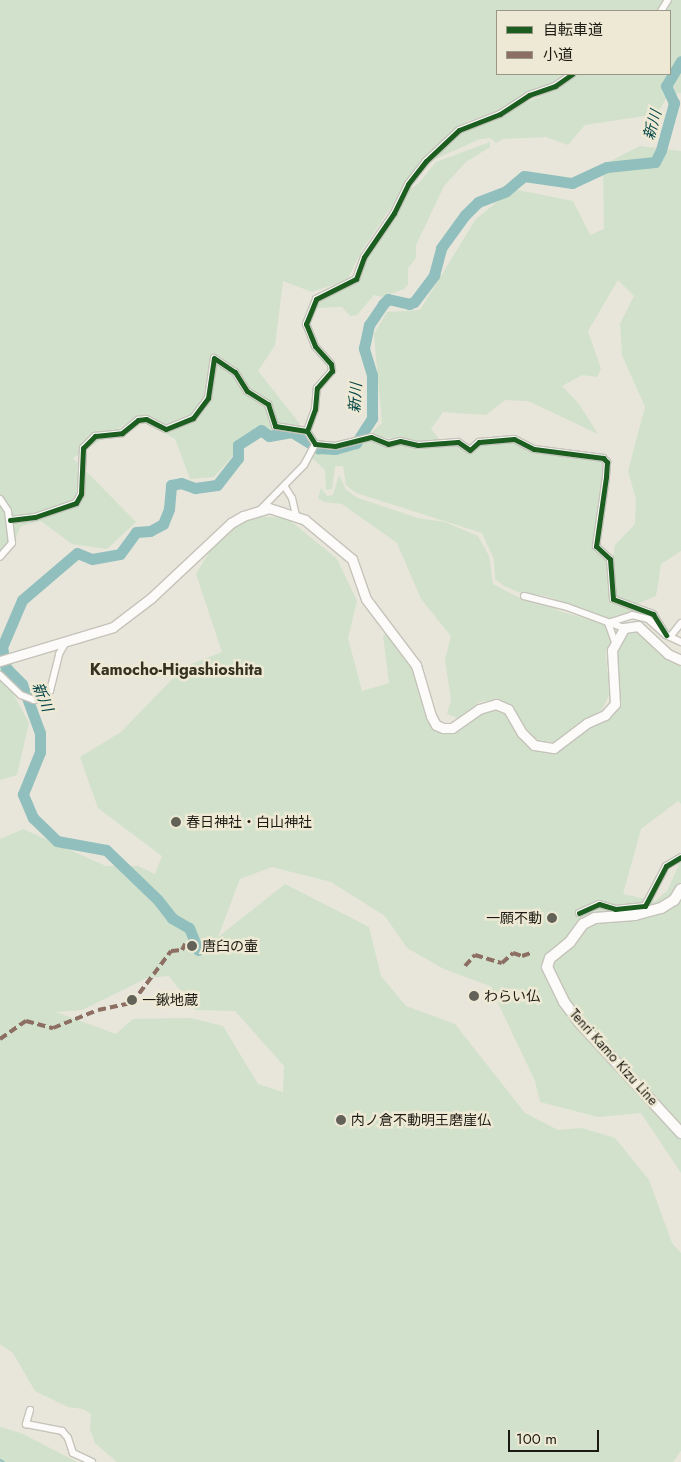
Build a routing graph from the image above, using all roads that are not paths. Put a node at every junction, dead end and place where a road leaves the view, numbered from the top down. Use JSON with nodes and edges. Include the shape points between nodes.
{"nodes":[{"id":1,"x":571,"y":75,"type":"edge"},
{"id":2,"x":307,"y":431,"type":"junction"},
{"id":3,"x":315,"y":444,"type":"junction"},
{"id":4,"x":285,"y":487,"type":"junction"},
{"id":5,"x":0,"y":499,"type":"edge"},
{"id":6,"x":259,"y":510,"type":"junction"},
{"id":7,"x":296,"y":515,"type":"junction"},
{"id":8,"x":10,"y":520,"type":"junction"},
{"id":9,"x":0,"y":557,"type":"edge"},
{"id":10,"x":524,"y":596,"type":"dead end"},
{"id":11,"x":608,"y":623,"type":"junction"},
{"id":12,"x":681,"y":623,"type":"edge"},
{"id":13,"x":624,"y":628,"type":"junction"},
{"id":14,"x":668,"y":636,"type":"junction"},
{"id":15,"x":66,"y":642,"type":"junction"},
{"id":16,"x":615,"y":642,"type":"junction"},
{"id":17,"x":681,"y":642,"type":"edge"},
{"id":18,"x":4,"y":660,"type":"edge"},
{"id":19,"x":681,"y":660,"type":"edge"},
{"id":20,"x":0,"y":675,"type":"edge"},
{"id":21,"x":681,"y":857,"type":"edge"},
{"id":22,"x":681,"y":888,"type":"edge"},
{"id":23,"x":579,"y":913,"type":"dead end"},
{"id":24,"x":681,"y":1132,"type":"edge"},
{"id":25,"x":30,"y":1410,"type":"dead end"},
{"id":26,"x":92,"y":1462,"type":"edge"}],
"edges":[{"from":1,"to":2,"type":"street","via":[[555,86],[529,95],[500,114],[459,130],[426,161],[408,184],[394,213],[364,257],[356,279],[316,299],[306,324],[315,346],[331,364],[332,371],[317,388],[315,409]]},
{"from":2,"to":3,"type":"street"},
{"from":2,"to":8,"type":"street","via":[[275,426],[268,404],[247,391],[235,372],[214,358],[208,398],[193,418],[166,430],[146,419],[138,420],[122,433],[95,436],[82,448],[81,494],[76,503],[35,517]]},
{"from":3,"to":4,"type":"street"},
{"from":3,"to":14,"type":"street","via":[[335,446],[371,437],[388,444],[400,440],[418,445],[458,442],[470,450],[479,442],[514,439],[534,449],[603,458],[606,477],[596,546],[610,559],[610,591],[618,602],[653,614]]},
{"from":4,"to":6,"type":"street"},
{"from":4,"to":7,"type":"street"},
{"from":5,"to":8,"type":"street"},
{"from":6,"to":7,"type":"main road","via":[[278,509]]},
{"from":6,"to":15,"type":"main road","via":[[231,524],[126,619],[113,627]]},
{"from":7,"to":16,"type":"main road","via":[[352,559],[366,599],[416,665],[431,716],[436,725],[443,728],[452,728],[480,708],[496,704],[508,709],[522,733],[534,745],[554,748],[587,723],[605,716],[615,704],[611,664]]},
{"from":8,"to":9,"type":"street","via":[[12,543]]},
{"from":10,"to":11,"type":"street"},
{"from":11,"to":13,"type":"street"},
{"from":11,"to":14,"type":"street","via":[[623,616],[640,616]]},
{"from":11,"to":16,"type":"street"},
{"from":12,"to":14,"type":"street"},
{"from":13,"to":16,"type":"main road"},
{"from":13,"to":19,"type":"main road","via":[[638,626],[668,654]]},
{"from":14,"to":17,"type":"street"},
{"from":15,"to":18,"type":"main road"},
{"from":15,"to":20,"type":"street","via":[[48,695],[34,700],[25,697]]},
{"from":21,"to":23,"type":"street","via":[[666,866],[645,906],[615,909],[599,904]]},
{"from":22,"to":24,"type":"main road","name":"Tenri Kamo Kizu Line","via":[[674,900],[661,908],[635,915],[595,918],[583,924],[570,942],[550,958],[547,967],[564,1002],[580,1022]]},
{"from":25,"to":26,"type":"street","via":[[26,1424],[62,1431],[70,1441],[73,1453]]}]}
